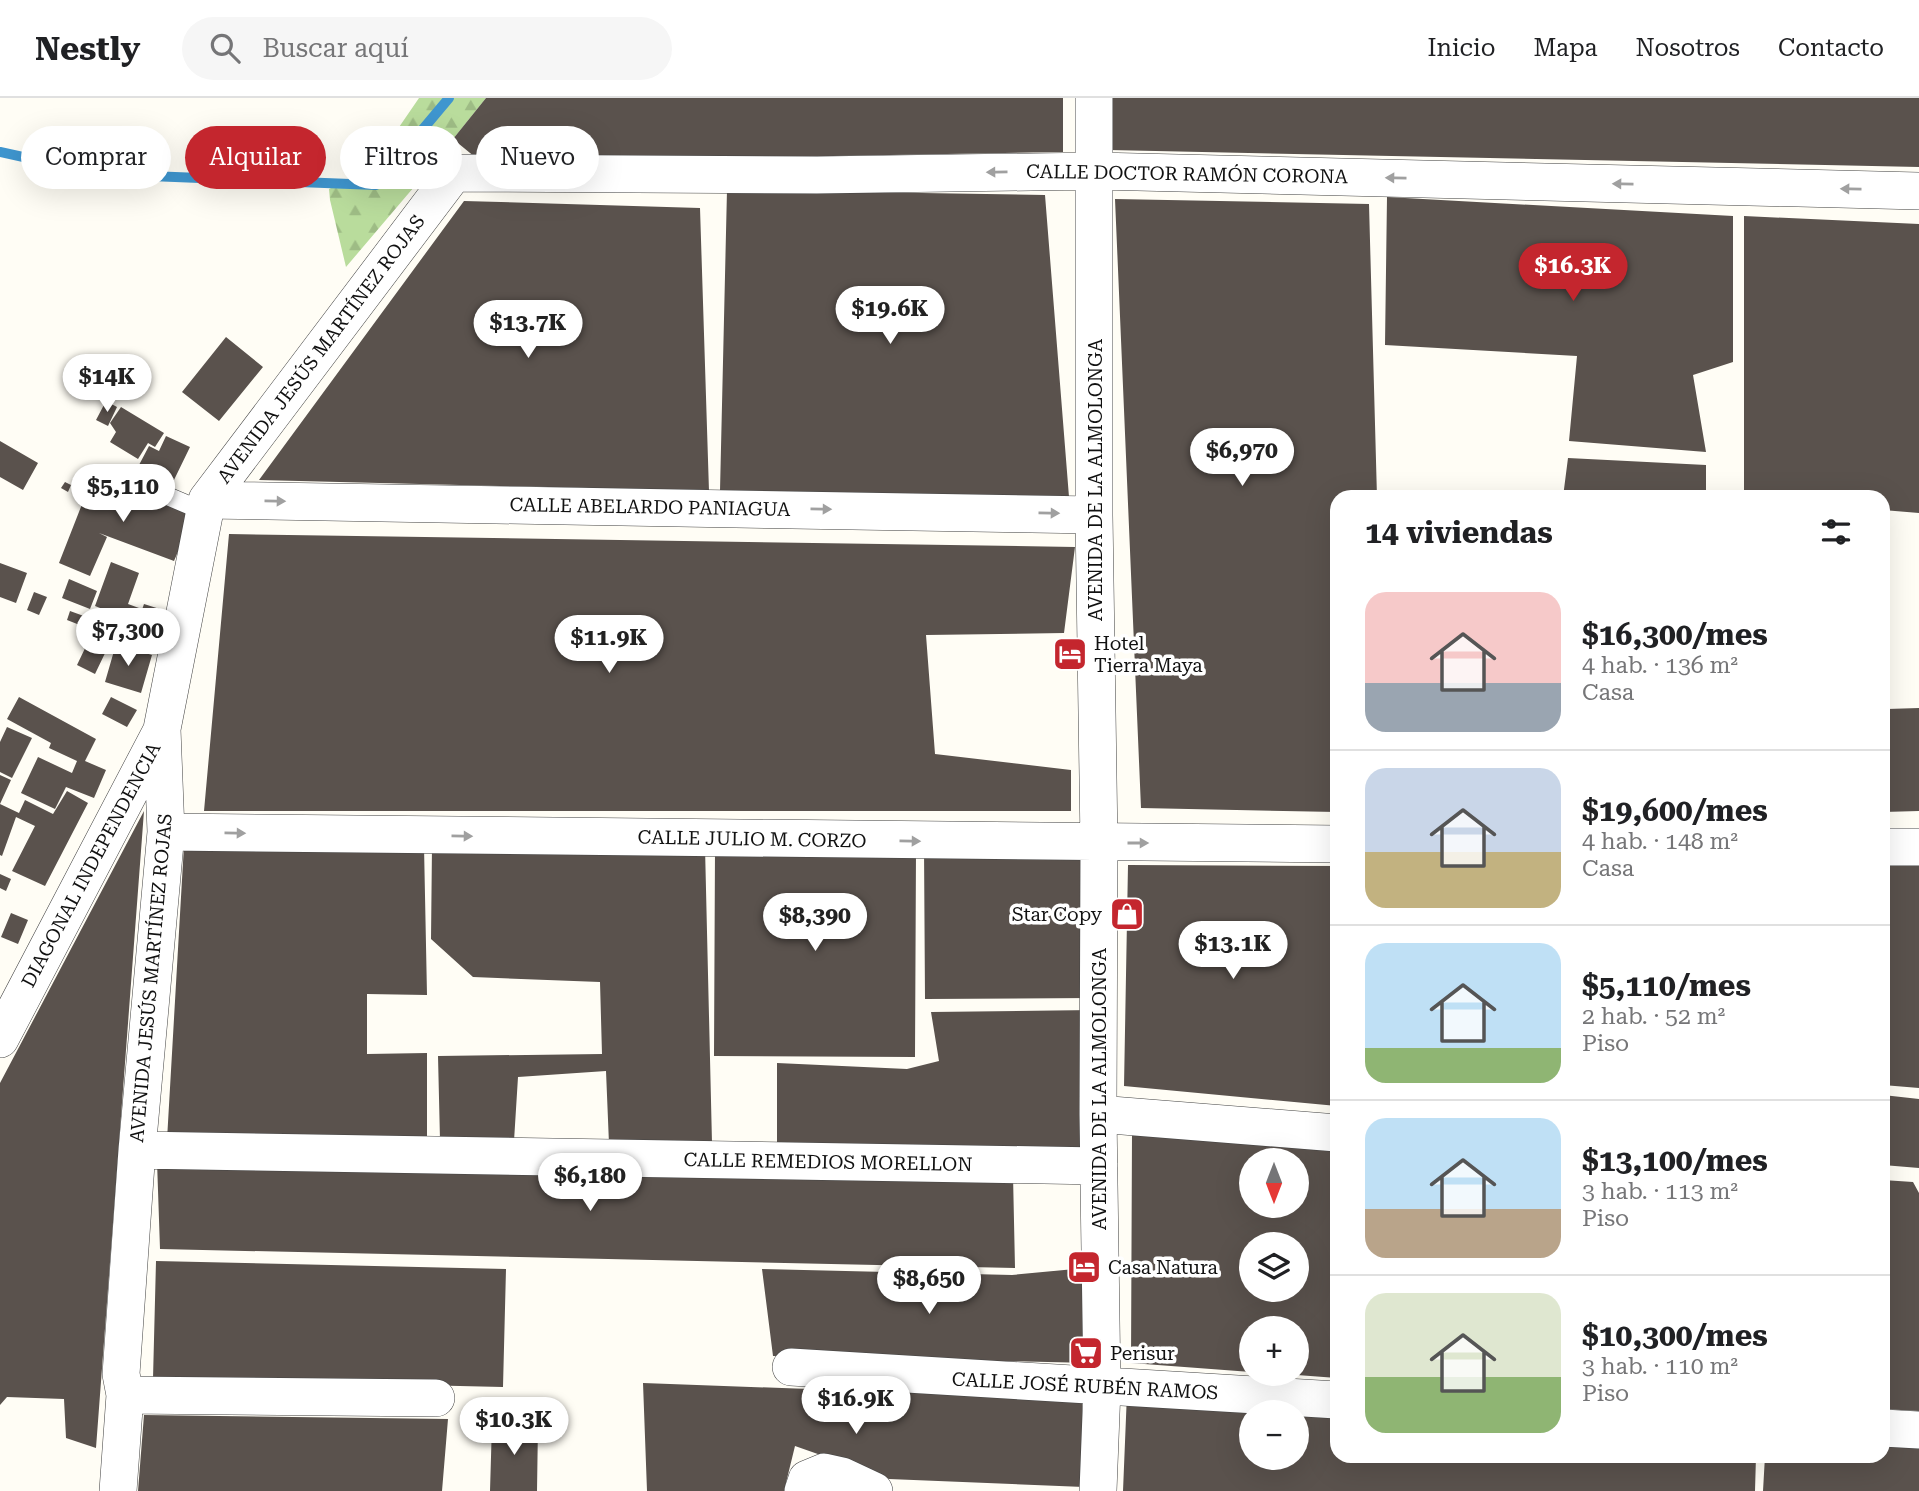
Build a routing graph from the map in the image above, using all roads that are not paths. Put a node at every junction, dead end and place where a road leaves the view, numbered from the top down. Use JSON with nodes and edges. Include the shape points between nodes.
{"nodes":[{"id":1,"x":1094,"y":98,"type":"edge"},
{"id":2,"x":1096,"y":171,"type":"junction"},
{"id":3,"x":462,"y":173,"type":"edge"},
{"id":4,"x":442,"y":189,"type":"edge"},
{"id":5,"x":1919,"y":191,"type":"edge"},
{"id":6,"x":137,"y":483,"type":"dead end"},
{"id":7,"x":206,"y":504,"type":"junction"},
{"id":8,"x":1094,"y":515,"type":"junction"},
{"id":9,"x":162,"y":729,"type":"junction"},
{"id":10,"x":166,"y":832,"type":"junction"},
{"id":11,"x":1099,"y":843,"type":"junction"},
{"id":12,"x":1330,"y":844,"type":"edge"},
{"id":13,"x":1890,"y":847,"type":"edge"},
{"id":14,"x":1919,"y":847,"type":"edge"},
{"id":15,"x":0,"y":1039,"type":"edge"},
{"id":16,"x":1098,"y":1114,"type":"junction"},
{"id":17,"x":1330,"y":1131,"type":"edge"},
{"id":18,"x":137,"y":1150,"type":"junction"},
{"id":19,"x":1099,"y":1166,"type":"junction"},
{"id":20,"x":791,"y":1367,"type":"dead end"},
{"id":21,"x":1102,"y":1388,"type":"junction"},
{"id":22,"x":125,"y":1395,"type":"junction"},
{"id":23,"x":436,"y":1398,"type":"dead end"},
{"id":24,"x":1330,"y":1400,"type":"edge"},
{"id":25,"x":1890,"y":1428,"type":"edge"},
{"id":26,"x":1919,"y":1430,"type":"edge"},
{"id":27,"x":118,"y":1491,"type":"edge"},
{"id":28,"x":803,"y":1491,"type":"edge"},
{"id":29,"x":874,"y":1491,"type":"edge"},
{"id":30,"x":1098,"y":1491,"type":"edge"}],
"edges":[{"from":1,"to":2,"type":"street","name":"AVENIDA DE LA ALMOLONGA"},
{"from":2,"to":3,"type":"street","name":"CALLE DOCTOR RAMÓN CORONA","one_way":true},
{"from":5,"to":2,"type":"street","name":"CALLE DOCTOR RAMÓN CORONA","one_way":true},
{"from":2,"to":8,"type":"street","name":"AVENIDA DE LA ALMOLONGA"},
{"from":4,"to":7,"type":"street","name":"AVENIDA JESÚS MARTÍNEZ ROJAS"},
{"from":6,"to":7,"type":"lane","via":[[191,506]]},
{"from":7,"to":8,"type":"street","name":"CALLE ABELARDO PANIAGUA","one_way":true},
{"from":7,"to":9,"type":"street","name":"AVENIDA JESÚS MARTÍNEZ ROJAS"},
{"from":8,"to":11,"type":"street","name":"AVENIDA DE LA ALMOLONGA"},
{"from":9,"to":10,"type":"street","name":"AVENIDA JESÚS MARTÍNEZ ROJAS"},
{"from":9,"to":15,"type":"street","name":"DIAGONAL INDEPENDENCIA"},
{"from":10,"to":11,"type":"street","name":"CALLE JULIO M. CORZO","one_way":true},
{"from":10,"to":18,"type":"street","name":"AVENIDA JESÚS MARTÍNEZ ROJAS"},
{"from":11,"to":12,"type":"street","name":"CALLE JULIO M. CORZO","one_way":true},
{"from":11,"to":16,"type":"street","name":"AVENIDA DE LA ALMOLONGA"},
{"from":13,"to":14,"type":"street"},
{"from":16,"to":17,"type":"street"},
{"from":16,"to":19,"type":"street","name":"AVENIDA DE LA ALMOLONGA"},
{"from":18,"to":19,"type":"street","name":"CALLE REMEDIOS MORELLON"},
{"from":18,"to":22,"type":"street","name":"AVENIDA JESÚS MARTÍNEZ ROJAS","via":[[121,1374]]},
{"from":19,"to":21,"type":"street","name":"AVENIDA DE LA ALMOLONGA"},
{"from":20,"to":21,"type":"street","name":"CALLE JOSÉ RUBÉN RAMOS"},
{"from":21,"to":24,"type":"street","name":"CALLE JOSÉ RUBÉN RAMOS"},
{"from":21,"to":30,"type":"street","name":"AVENIDA DE LA ALMOLONGA"},
{"from":22,"to":23,"type":"street"},
{"from":22,"to":27,"type":"street","name":"AVENIDA JESÚS MARTÍNEZ ROJAS"},
{"from":25,"to":26,"type":"street"},
{"from":28,"to":29,"type":"street","via":[[807,1479],[824,1472]]}]}
